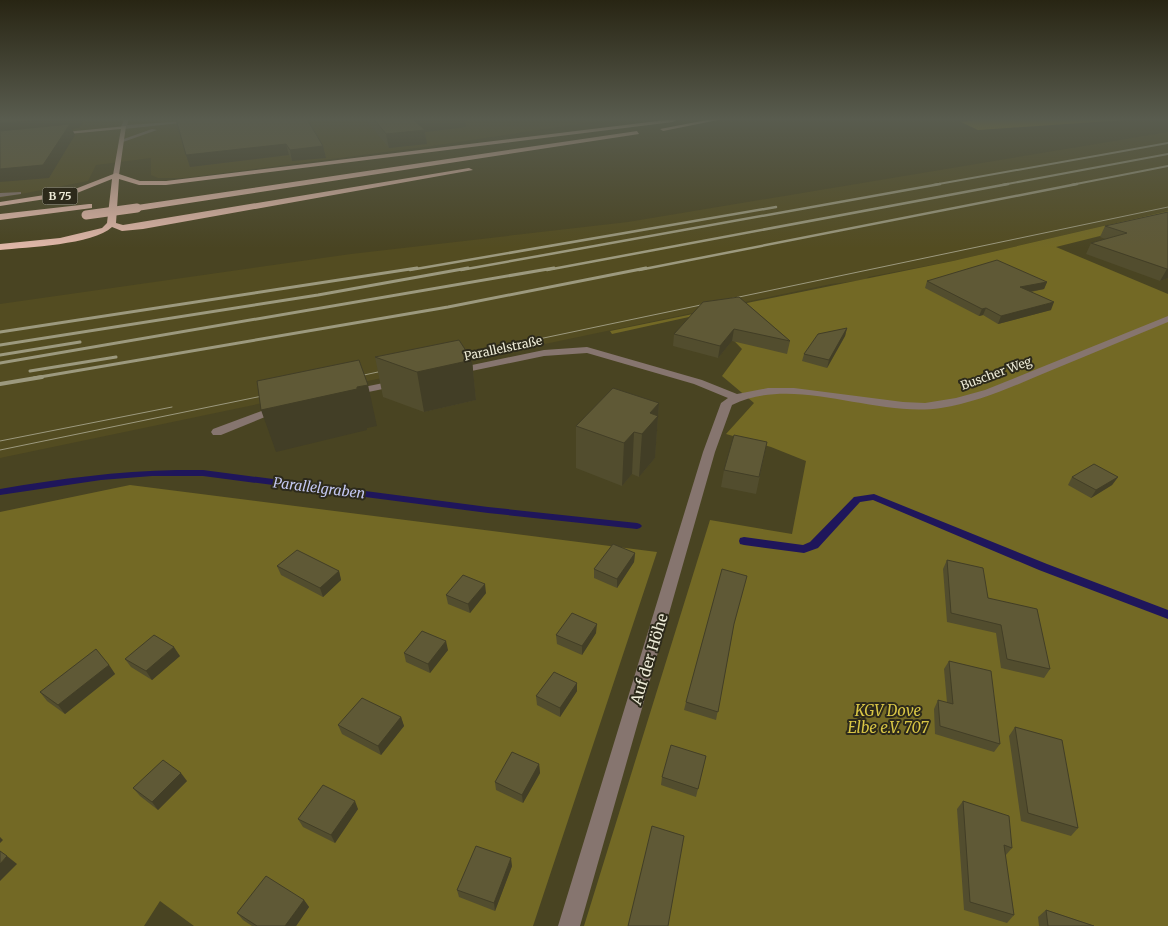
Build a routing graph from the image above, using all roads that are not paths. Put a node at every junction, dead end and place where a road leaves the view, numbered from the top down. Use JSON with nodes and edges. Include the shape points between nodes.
{"nodes":[{"id":1,"x":118,"y":162,"type":"edge"},
{"id":2,"x":333,"y":162,"type":"edge"},
{"id":3,"x":412,"y":162,"type":"edge"},
{"id":4,"x":429,"y":162,"type":"edge"},
{"id":5,"x":480,"y":168,"type":"dead end"},
{"id":6,"x":116,"y":176,"type":"junction"},
{"id":7,"x":19,"y":193,"type":"dead end"},
{"id":8,"x":0,"y":195,"type":"edge"},
{"id":9,"x":0,"y":204,"type":"edge"},
{"id":10,"x":138,"y":204,"type":"junction"},
{"id":11,"x":87,"y":210,"type":"junction"},
{"id":12,"x":0,"y":217,"type":"edge"},
{"id":13,"x":111,"y":224,"type":"junction"},
{"id":14,"x":0,"y":226,"type":"edge"},
{"id":15,"x":0,"y":247,"type":"edge"},
{"id":16,"x":1168,"y":318,"type":"edge"},
{"id":17,"x":448,"y":373,"type":"edge"},
{"id":18,"x":409,"y":381,"type":"edge"},
{"id":19,"x":344,"y":395,"type":"edge"},
{"id":20,"x":735,"y":397,"type":"junction"},
{"id":21,"x":290,"y":406,"type":"edge"},
{"id":22,"x":217,"y":432,"type":"dead end"},
{"id":23,"x":569,"y":926,"type":"edge"}],
"edges":[{"from":1,"to":6,"type":"main road"},
{"from":2,"to":6,"type":"highway","number":"B 75","via":[[166,183],[134,182]]},
{"from":3,"to":10,"type":"highway","number":"B 75"},
{"from":4,"to":10,"type":"highway","number":"B 75"},
{"from":5,"to":13,"type":"highway","via":[[143,226],[122,228]]},
{"from":6,"to":9,"type":"highway","number":"B 75","via":[[72,193]]},
{"from":6,"to":13,"type":"highway"},
{"from":7,"to":8,"type":"street"},
{"from":10,"to":11,"type":"highway","number":"B 75","bridge":true},
{"from":11,"to":12,"type":"highway","number":"B 75"},
{"from":11,"to":14,"type":"highway","number":"B 75"},
{"from":13,"to":15,"type":"highway","via":[[104,231],[92,235]]},
{"from":16,"to":20,"type":"street","name":"Buscher Weg","via":[[996,390],[942,404],[909,406],[770,390]]},
{"from":17,"to":20,"type":"street","name":"Parallelstraße","via":[[544,353],[587,350],[698,382]]},
{"from":18,"to":19,"type":"street"},
{"from":20,"to":23,"type":"street","name":"Auf der Höhe","via":[[727,403],[709,452]]},
{"from":21,"to":22,"type":"street","via":[[271,410]]}]}
